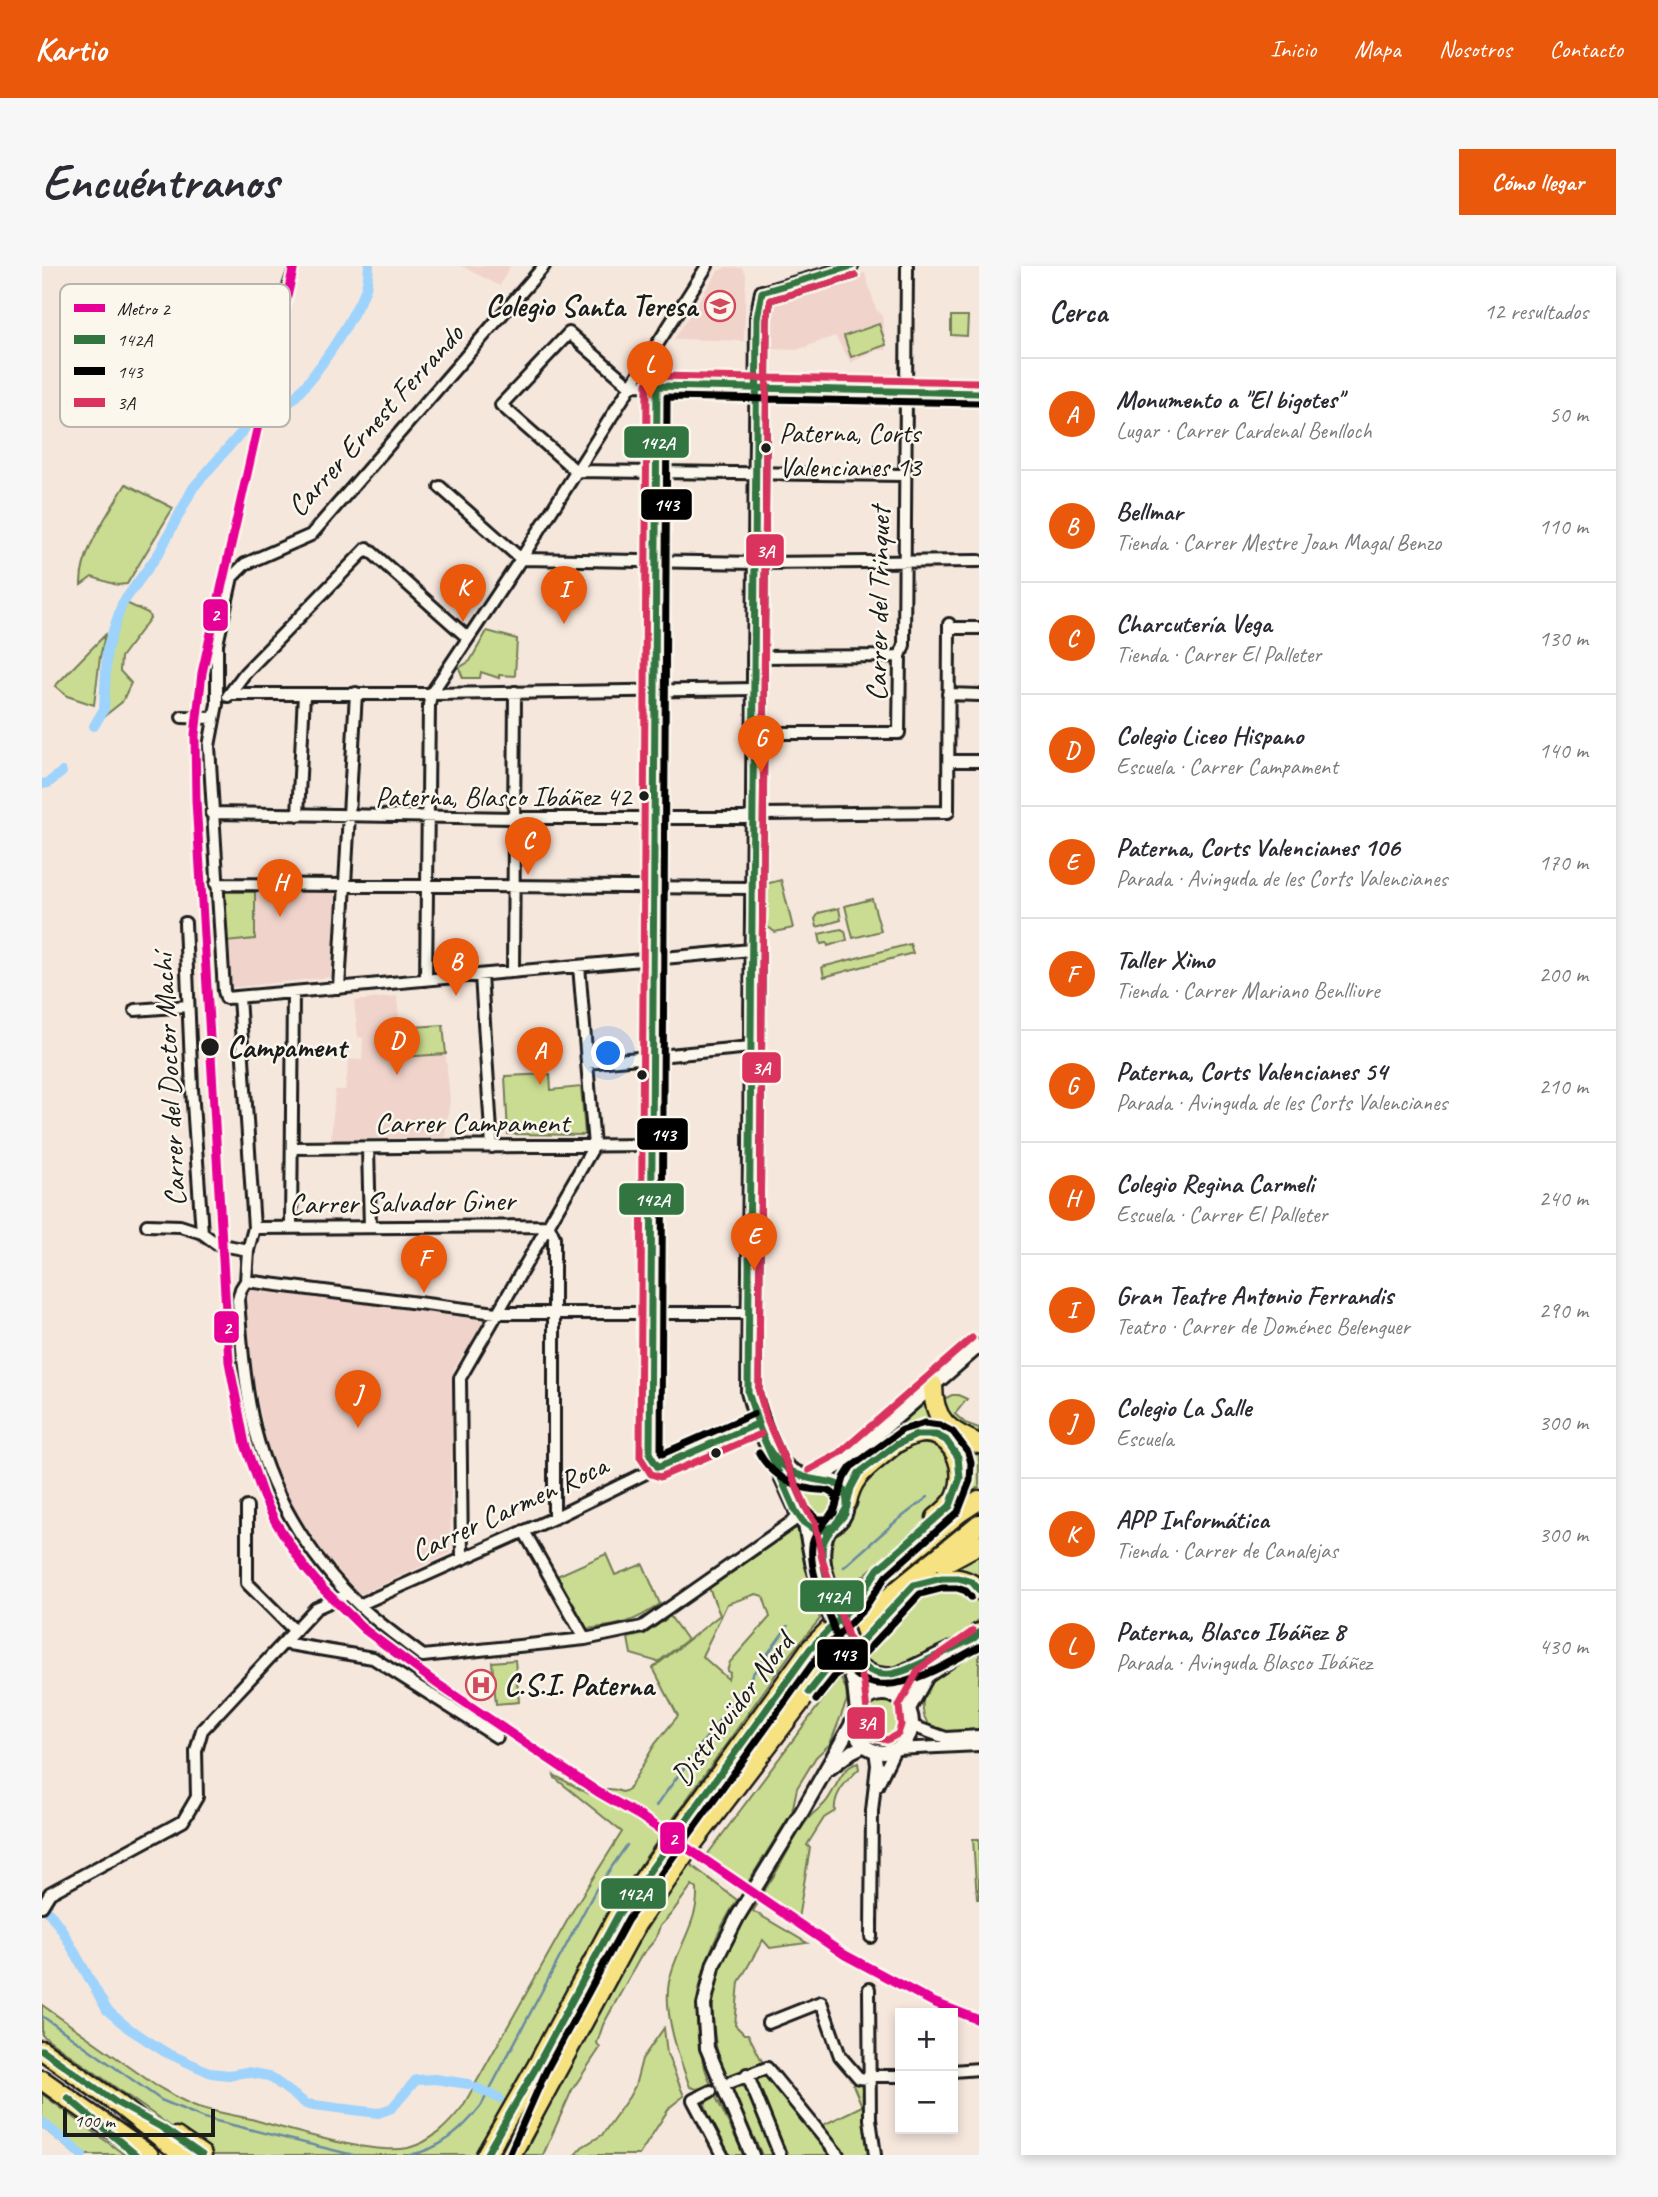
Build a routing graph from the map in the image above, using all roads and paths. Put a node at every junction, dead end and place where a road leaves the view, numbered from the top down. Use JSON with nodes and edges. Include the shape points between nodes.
{"nodes":[{"id":1,"x":544,"y":266,"type":"edge"},
{"id":2,"x":852,"y":266,"type":"edge"},
{"id":3,"x":907,"y":266,"type":"edge"},
{"id":4,"x":706,"y":267,"type":"edge"},
{"id":5,"x":762,"y":292,"type":"joint"},
{"id":6,"x":657,"y":344,"type":"junction"},
{"id":7,"x":629,"y":385,"type":"junction"},
{"id":8,"x":657,"y":386,"type":"junction"},
{"id":9,"x":756,"y":389,"type":"junction"},
{"id":10,"x":906,"y":392,"type":"junction"},
{"id":11,"x":979,"y":393,"type":"edge"},
{"id":12,"x":576,"y":471,"type":"junction"},
{"id":13,"x":657,"y":473,"type":"junction"},
{"id":14,"x":756,"y":474,"type":"junction"},
{"id":15,"x":905,"y":475,"type":"junction"},
{"id":16,"x":440,"y":487,"type":"dead end"},
{"id":17,"x":521,"y":559,"type":"junction"},
{"id":18,"x":656,"y":561,"type":"junction"},
{"id":19,"x":979,"y":561,"type":"edge"},
{"id":20,"x":755,"y":563,"type":"junction"},
{"id":21,"x":904,"y":563,"type":"junction"},
{"id":22,"x":979,"y":628,"type":"edge"},
{"id":23,"x":468,"y":638,"type":"junction"},
{"id":24,"x":900,"y":656,"type":"junction"},
{"id":25,"x":754,"y":657,"type":"junction"},
{"id":26,"x":218,"y":668,"type":"junction"},
{"id":27,"x":754,"y":689,"type":"junction"},
{"id":28,"x":655,"y":690,"type":"junction"},
{"id":29,"x":519,"y":692,"type":"junction"},
{"id":30,"x":356,"y":693,"type":"junction"},
{"id":31,"x":231,"y":694,"type":"junction"},
{"id":32,"x":304,"y":694,"type":"junction"},
{"id":33,"x":431,"y":694,"type":"junction"},
{"id":34,"x":948,"y":694,"type":"junction"},
{"id":35,"x":979,"y":695,"type":"edge"},
{"id":36,"x":217,"y":704,"type":"junction"},
{"id":37,"x":182,"y":717,"type":"dead end"},
{"id":38,"x":213,"y":718,"type":"junction"},
{"id":39,"x":754,"y":733,"type":"junction"},
{"id":40,"x":949,"y":761,"type":"junction"},
{"id":41,"x":979,"y":761,"type":"edge"},
{"id":42,"x":211,"y":813,"type":"junction"},
{"id":43,"x":298,"y":815,"type":"junction"},
{"id":44,"x":349,"y":816,"type":"junction"},
{"id":45,"x":428,"y":817,"type":"junction"},
{"id":46,"x":753,"y":817,"type":"junction"},
{"id":47,"x":515,"y":818,"type":"junction"},
{"id":48,"x":654,"y":818,"type":"junction"},
{"id":49,"x":216,"y":884,"type":"junction"},
{"id":50,"x":345,"y":885,"type":"junction"},
{"id":51,"x":428,"y":885,"type":"junction"},
{"id":52,"x":514,"y":886,"type":"junction"},
{"id":53,"x":653,"y":887,"type":"junction"},
{"id":54,"x":752,"y":888,"type":"junction"},
{"id":55,"x":185,"y":923,"type":"dead end"},
{"id":56,"x":751,"y":950,"type":"junction"},
{"id":57,"x":653,"y":959,"type":"junction"},
{"id":58,"x":579,"y":966,"type":"junction"},
{"id":59,"x":513,"y":972,"type":"junction"},
{"id":60,"x":481,"y":975,"type":"junction"},
{"id":61,"x":426,"y":980,"type":"junction"},
{"id":62,"x":339,"y":988,"type":"junction"},
{"id":63,"x":293,"y":992,"type":"junction"},
{"id":64,"x":239,"y":997,"type":"junction"},
{"id":65,"x":188,"y":1006,"type":"junction"},
{"id":66,"x":135,"y":1010,"type":"dead end"},
{"id":67,"x":751,"y":1047,"type":"junction"},
{"id":68,"x":652,"y":1056,"type":"junction"},
{"id":69,"x":587,"y":1063,"type":"junction"},
{"id":70,"x":652,"y":1145,"type":"junction"},
{"id":71,"x":594,"y":1146,"type":"junction"},
{"id":72,"x":368,"y":1147,"type":"junction"},
{"id":73,"x":492,"y":1147,"type":"junction"},
{"id":74,"x":292,"y":1148,"type":"junction"},
{"id":75,"x":147,"y":1226,"type":"dead end"},
{"id":76,"x":549,"y":1226,"type":"junction"},
{"id":77,"x":370,"y":1227,"type":"junction"},
{"id":78,"x":254,"y":1228,"type":"junction"},
{"id":79,"x":291,"y":1228,"type":"junction"},
{"id":80,"x":202,"y":1234,"type":"junction"},
{"id":81,"x":248,"y":1250,"type":"junction"},
{"id":82,"x":246,"y":1281,"type":"junction"},
{"id":83,"x":496,"y":1313,"type":"junction"},
{"id":84,"x":749,"y":1313,"type":"junction"},
{"id":85,"x":555,"y":1314,"type":"junction"},
{"id":86,"x":651,"y":1314,"type":"junction"},
{"id":87,"x":979,"y":1346,"type":"edge"},
{"id":88,"x":933,"y":1385,"type":"junction"},
{"id":89,"x":757,"y":1424,"type":"junction"},
{"id":90,"x":979,"y":1444,"type":"edge"},
{"id":91,"x":770,"y":1454,"type":"junction"},
{"id":92,"x":846,"y":1461,"type":"junction"},
{"id":93,"x":658,"y":1467,"type":"junction"},
{"id":94,"x":816,"y":1479,"type":"junction"},
{"id":95,"x":843,"y":1494,"type":"junction"},
{"id":96,"x":979,"y":1500,"type":"edge"},
{"id":97,"x":247,"y":1507,"type":"dead end"},
{"id":98,"x":800,"y":1516,"type":"junction"},
{"id":99,"x":554,"y":1518,"type":"junction"},
{"id":100,"x":979,"y":1524,"type":"edge"},
{"id":101,"x":831,"y":1528,"type":"junction"},
{"id":102,"x":524,"y":1531,"type":"junction"},
{"id":103,"x":979,"y":1544,"type":"edge"},
{"id":104,"x":461,"y":1558,"type":"junction"},
{"id":105,"x":914,"y":1585,"type":"junction"},
{"id":106,"x":979,"y":1590,"type":"edge"},
{"id":107,"x":348,"y":1594,"type":"junction"},
{"id":108,"x":830,"y":1601,"type":"junction"},
{"id":109,"x":856,"y":1602,"type":"junction"},
{"id":110,"x":359,"y":1605,"type":"junction"},
{"id":111,"x":295,"y":1630,"type":"junction"},
{"id":112,"x":977,"y":1637,"type":"edge"},
{"id":113,"x":585,"y":1639,"type":"junction"},
{"id":114,"x":283,"y":1643,"type":"junction"},
{"id":115,"x":853,"y":1665,"type":"junction"},
{"id":116,"x":828,"y":1668,"type":"junction"},
{"id":117,"x":927,"y":1676,"type":"junction"},
{"id":118,"x":886,"y":1695,"type":"junction"},
{"id":119,"x":909,"y":1709,"type":"junction"},
{"id":120,"x":856,"y":1715,"type":"junction"},
{"id":121,"x":912,"y":1726,"type":"junction"},
{"id":122,"x":979,"y":1736,"type":"edge"},
{"id":123,"x":497,"y":1737,"type":"dead end"},
{"id":124,"x":979,"y":1745,"type":"edge"},
{"id":125,"x":870,"y":1748,"type":"junction"},
{"id":126,"x":895,"y":1749,"type":"junction"},
{"id":127,"x":827,"y":1770,"type":"junction"},
{"id":128,"x":874,"y":1792,"type":"junction"},
{"id":129,"x":42,"y":1906,"type":"edge"},
{"id":130,"x":871,"y":1937,"type":"dead end"},
{"id":131,"x":869,"y":1989,"type":"dead end"},
{"id":132,"x":768,"y":2022,"type":"dead end"},
{"id":133,"x":42,"y":2050,"type":"edge"},
{"id":134,"x":537,"y":2066,"type":"junction"},
{"id":135,"x":979,"y":2069,"type":"edge"},
{"id":136,"x":958,"y":2071,"type":"edge"},
{"id":137,"x":554,"y":2074,"type":"junction"},
{"id":138,"x":747,"y":2074,"type":"junction"},
{"id":139,"x":895,"y":2076,"type":"edge"},
{"id":140,"x":869,"y":2078,"type":"junction"},
{"id":141,"x":42,"y":2080,"type":"edge"},
{"id":142,"x":731,"y":2082,"type":"dead end"},
{"id":143,"x":711,"y":2091,"type":"dead end"},
{"id":144,"x":66,"y":2097,"type":"junction"},
{"id":145,"x":117,"y":2103,"type":"junction"},
{"id":146,"x":136,"y":2155,"type":"edge"},
{"id":147,"x":149,"y":2155,"type":"edge"},
{"id":148,"x":184,"y":2155,"type":"edge"},
{"id":149,"x":202,"y":2155,"type":"edge"},
{"id":150,"x":486,"y":2155,"type":"edge"},
{"id":151,"x":497,"y":2155,"type":"edge"},
{"id":152,"x":511,"y":2155,"type":"edge"},
{"id":153,"x":517,"y":2155,"type":"edge"},
{"id":154,"x":722,"y":2155,"type":"edge"},
{"id":155,"x":752,"y":2155,"type":"edge"},
{"id":156,"x":780,"y":2155,"type":"edge"},
{"id":157,"x":838,"y":2155,"type":"edge"},
{"id":158,"x":875,"y":2155,"type":"edge"}],
"edges":[{"from":1,"to":26,"type":"street","name":"Carrer Ernest Ferrando","via":[[311,535],[245,564],[232,577],[217,644]]},
{"from":2,"to":5,"type":"street"},
{"from":3,"to":10,"type":"street","name":"Carrer del Trinquet"},
{"from":4,"to":6,"type":"street"},
{"from":5,"to":9,"type":"street"},
{"from":6,"to":7,"type":"street"},
{"from":6,"to":8,"type":"street"},
{"from":7,"to":8,"type":"street"},
{"from":7,"to":12,"type":"street"},
{"from":7,"to":12,"type":"street","via":[[569,333],[501,405]]},
{"from":8,"to":9,"type":"street"},
{"from":8,"to":13,"type":"street"},
{"from":9,"to":10,"type":"street"},
{"from":9,"to":14,"type":"street"},
{"from":10,"to":11,"type":"street"},
{"from":10,"to":15,"type":"street","name":"Carrer del Trinquet"},
{"from":12,"to":13,"type":"street"},
{"from":12,"to":17,"type":"street"},
{"from":13,"to":14,"type":"street"},
{"from":13,"to":18,"type":"street"},
{"from":14,"to":15,"type":"street"},
{"from":14,"to":20,"type":"street"},
{"from":15,"to":21,"type":"street","name":"Carrer del Trinquet"},
{"from":16,"to":17,"type":"street"},
{"from":17,"to":18,"type":"street"},
{"from":17,"to":23,"type":"street"},
{"from":18,"to":20,"type":"street"},
{"from":18,"to":28,"type":"street"},
{"from":19,"to":21,"type":"street"},
{"from":20,"to":21,"type":"street"},
{"from":20,"to":25,"type":"street"},
{"from":21,"to":24,"type":"street","name":"Carrer del Trinquet","via":[[904,645]]},
{"from":22,"to":34,"type":"street","via":[[949,626]]},
{"from":23,"to":31,"type":"street","via":[[367,548]]},
{"from":23,"to":33,"type":"street"},
{"from":24,"to":25,"type":"street"},
{"from":24,"to":39,"type":"street","name":"Carrer del Trinquet","via":[[899,733]]},
{"from":25,"to":27,"type":"street"},
{"from":26,"to":31,"type":"street","name":"Carrer Ernest Ferrando"},
{"from":26,"to":36,"type":"street","name":"Carrer Ernest Ferrando"},
{"from":27,"to":28,"type":"street"},
{"from":27,"to":39,"type":"street"},
{"from":28,"to":29,"type":"street"},
{"from":28,"to":48,"type":"street"},
{"from":29,"to":33,"type":"street"},
{"from":29,"to":47,"type":"street"},
{"from":30,"to":32,"type":"street"},
{"from":30,"to":33,"type":"street"},
{"from":30,"to":44,"type":"street"},
{"from":31,"to":32,"type":"street"},
{"from":31,"to":36,"type":"street"},
{"from":32,"to":43,"type":"street"},
{"from":33,"to":45,"type":"street"},
{"from":34,"to":35,"type":"street"},
{"from":34,"to":40,"type":"street"},
{"from":36,"to":38,"type":"street","name":"Carrer Ernest Ferrando"},
{"from":37,"to":38,"type":"street"},
{"from":38,"to":42,"type":"street","name":"Carrer Ernest Ferrando"},
{"from":39,"to":46,"type":"street"},
{"from":40,"to":41,"type":"street"},
{"from":40,"to":46,"type":"street","via":[[948,812]]},
{"from":42,"to":43,"type":"street"},
{"from":42,"to":49,"type":"street","name":"Carrer Ernest Ferrando"},
{"from":43,"to":44,"type":"street"},
{"from":44,"to":45,"type":"street"},
{"from":44,"to":50,"type":"street"},
{"from":45,"to":47,"type":"street"},
{"from":45,"to":51,"type":"street"},
{"from":46,"to":48,"type":"street"},
{"from":46,"to":54,"type":"street"},
{"from":47,"to":48,"type":"street"},
{"from":47,"to":52,"type":"street"},
{"from":48,"to":53,"type":"street"},
{"from":49,"to":50,"type":"street"},
{"from":49,"to":64,"type":"street","name":"Carrer Ernest Ferrando","via":[[223,991],[226,998]]},
{"from":50,"to":51,"type":"street"},
{"from":50,"to":62,"type":"street"},
{"from":51,"to":52,"type":"street"},
{"from":51,"to":61,"type":"street"},
{"from":52,"to":53,"type":"street"},
{"from":52,"to":59,"type":"street"},
{"from":53,"to":54,"type":"street"},
{"from":53,"to":57,"type":"street"},
{"from":54,"to":56,"type":"street"},
{"from":55,"to":65,"type":"street","name":"Carrer del Doctor Machí"},
{"from":56,"to":57,"type":"street"},
{"from":56,"to":67,"type":"street"},
{"from":57,"to":58,"type":"street"},
{"from":57,"to":68,"type":"street"},
{"from":58,"to":59,"type":"street"},
{"from":58,"to":69,"type":"street"},
{"from":59,"to":60,"type":"street"},
{"from":60,"to":61,"type":"street"},
{"from":60,"to":73,"type":"street"},
{"from":61,"to":62,"type":"street"},
{"from":62,"to":63,"type":"street"},
{"from":63,"to":64,"type":"street"},
{"from":63,"to":74,"type":"street"},
{"from":64,"to":78,"type":"street"},
{"from":65,"to":66,"type":"street"},
{"from":65,"to":80,"type":"street","name":"Carrer del Doctor Machí"},
{"from":67,"to":68,"type":"street"},
{"from":67,"to":84,"type":"street"},
{"from":68,"to":69,"type":"street"},
{"from":68,"to":70,"type":"street"},
{"from":69,"to":71,"type":"street"},
{"from":70,"to":71,"type":"street","name":"Carrer Campament"},
{"from":70,"to":86,"type":"street"},
{"from":71,"to":73,"type":"street","name":"Carrer Campament"},
{"from":71,"to":76,"type":"street"},
{"from":72,"to":73,"type":"street","name":"Carrer Campament"},
{"from":72,"to":74,"type":"street","name":"Carrer Campament"},
{"from":72,"to":77,"type":"street"},
{"from":74,"to":79,"type":"street"},
{"from":75,"to":80,"type":"street","name":"Carrer del Doctor Machí","via":[[180,1226]]},
{"from":76,"to":77,"type":"street","name":"Carrer Salvador Giner"},
{"from":76,"to":83,"type":"street"},
{"from":76,"to":85,"type":"street","via":[[554,1237]]},
{"from":77,"to":79,"type":"street","name":"Carrer Salvador Giner"},
{"from":78,"to":79,"type":"street","name":"Carrer Salvador Giner"},
{"from":78,"to":81,"type":"street"},
{"from":80,"to":81,"type":"street","name":"Carrer del Doctor Machí","via":[[217,1244]]},
{"from":81,"to":82,"type":"street"},
{"from":82,"to":83,"type":"street"},
{"from":82,"to":107,"type":"street","via":[[238,1300],[246,1379],[268,1471],[311,1551]]},
{"from":83,"to":85,"type":"street"},
{"from":83,"to":104,"type":"street","via":[[460,1378]]},
{"from":84,"to":86,"type":"street"},
{"from":84,"to":89,"type":"street","via":[[748,1392]]},
{"from":85,"to":86,"type":"street"},
{"from":85,"to":99,"type":"street"},
{"from":86,"to":93,"type":"street","via":[[650,1455]]},
{"from":87,"to":88,"type":"street"},
{"from":88,"to":90,"type":"highway","via":[[933,1404],[941,1420]]},
{"from":88,"to":92,"type":"street"},
{"from":89,"to":91,"type":"street"},
{"from":89,"to":93,"type":"street","name":"Carrer Carmen Roca"},
{"from":91,"to":94,"type":"street","via":[[793,1471]]},
{"from":91,"to":98,"type":"street"},
{"from":92,"to":94,"type":"street"},
{"from":92,"to":95,"type":"street","via":[[840,1476]]},
{"from":93,"to":99,"type":"street","name":"Carrer Carmen Roca"},
{"from":94,"to":95,"type":"street","via":[[827,1479]]},
{"from":94,"to":98,"type":"street","via":[[799,1490]]},
{"from":95,"to":101,"type":"street","via":[[843,1518]]},
{"from":95,"to":109,"type":"highway","via":[[858,1475],[914,1434],[935,1435],[957,1453],[961,1479],[950,1506],[878,1569]]},
{"from":96,"to":109,"type":"highway","name":"Distribuïdor Nord"},
{"from":97,"to":111,"type":"street","via":[[247,1583]]},
{"from":98,"to":101,"type":"street","via":[[813,1529]]},
{"from":98,"to":108,"type":"street","via":[[812,1562]]},
{"from":98,"to":113,"type":"street","via":[[642,1627]]},
{"from":99,"to":102,"type":"street","name":"Carrer Carmen Roca"},
{"from":100,"to":116,"type":"highway","name":"Distribuïdor Nord","via":[[894,1593],[846,1641]]},
{"from":101,"to":108,"type":"street","via":[[822,1547]]},
{"from":102,"to":104,"type":"street","name":"Carrer Carmen Roca"},
{"from":102,"to":113,"type":"street"},
{"from":103,"to":105,"type":"highway"},
{"from":104,"to":110,"type":"street","name":"Carrer Carmen Roca"},
{"from":105,"to":106,"type":"highway","via":[[958,1578]]},
{"from":105,"to":116,"type":"highway","via":[[854,1649]]},
{"from":107,"to":110,"type":"street"},
{"from":107,"to":111,"type":"street","via":[[316,1608]]},
{"from":108,"to":115,"type":"street","bridge":true},
{"from":108,"to":115,"type":"street","bridge":true,"via":[[840,1612]]},
{"from":109,"to":134,"type":"highway","name":"Distribuïdor Nord","via":[[810,1649],[618,1915]]},
{"from":110,"to":113,"type":"street","via":[[423,1656]]},
{"from":111,"to":114,"type":"street"},
{"from":112,"to":115,"type":"street","via":[[898,1674],[887,1676]]},
{"from":112,"to":117,"type":"street"},
{"from":114,"to":123,"type":"street","via":[[373,1658]]},
{"from":114,"to":129,"type":"street","via":[[202,1730],[196,1751],[197,1797],[183,1821],[50,1893]]},
{"from":115,"to":118,"type":"street","via":[[870,1688]]},
{"from":115,"to":120,"type":"street"},
{"from":116,"to":137,"type":"highway","name":"Distribuïdor Nord","via":[[688,1848],[636,1923]]},
{"from":117,"to":118,"type":"street"},
{"from":117,"to":119,"type":"street"},
{"from":118,"to":119,"type":"street"},
{"from":118,"to":120,"type":"street","via":[[866,1700]]},
{"from":119,"to":121,"type":"street"},
{"from":120,"to":125,"type":"street","via":[[857,1733]]},
{"from":120,"to":127,"type":"street"},
{"from":121,"to":122,"type":"street","via":[[946,1738]]},
{"from":121,"to":126,"type":"street","via":[[906,1741]]},
{"from":124,"to":126,"type":"street"},
{"from":125,"to":126,"type":"street"},
{"from":125,"to":127,"type":"street","via":[[851,1752]]},
{"from":125,"to":128,"type":"street","via":[[877,1765]]},
{"from":126,"to":128,"type":"street"},
{"from":127,"to":155,"type":"street","via":[[713,1963],[704,2005],[707,2048]]},
{"from":128,"to":130,"type":"street"},
{"from":131,"to":140,"type":"street"},
{"from":132,"to":140,"type":"street","via":[[821,2002],[839,2056],[859,2078]]},
{"from":133,"to":145,"type":"highway"},
{"from":134,"to":150,"type":"highway"},
{"from":134,"to":151,"type":"highway"},
{"from":135,"to":136,"type":"street"},
{"from":137,"to":152,"type":"highway"},
{"from":137,"to":153,"type":"highway"},
{"from":138,"to":142,"type":"street"},
{"from":138,"to":156,"type":"street"},
{"from":138,"to":157,"type":"street","via":[[767,2068]]},
{"from":139,"to":140,"type":"street"},
{"from":140,"to":158,"type":"street"},
{"from":141,"to":144,"type":"highway"},
{"from":143,"to":154,"type":"street","via":[[693,2100]]},
{"from":144,"to":146,"type":"highway"},
{"from":144,"to":147,"type":"highway"},
{"from":145,"to":148,"type":"highway"},
{"from":145,"to":149,"type":"highway"}]}
